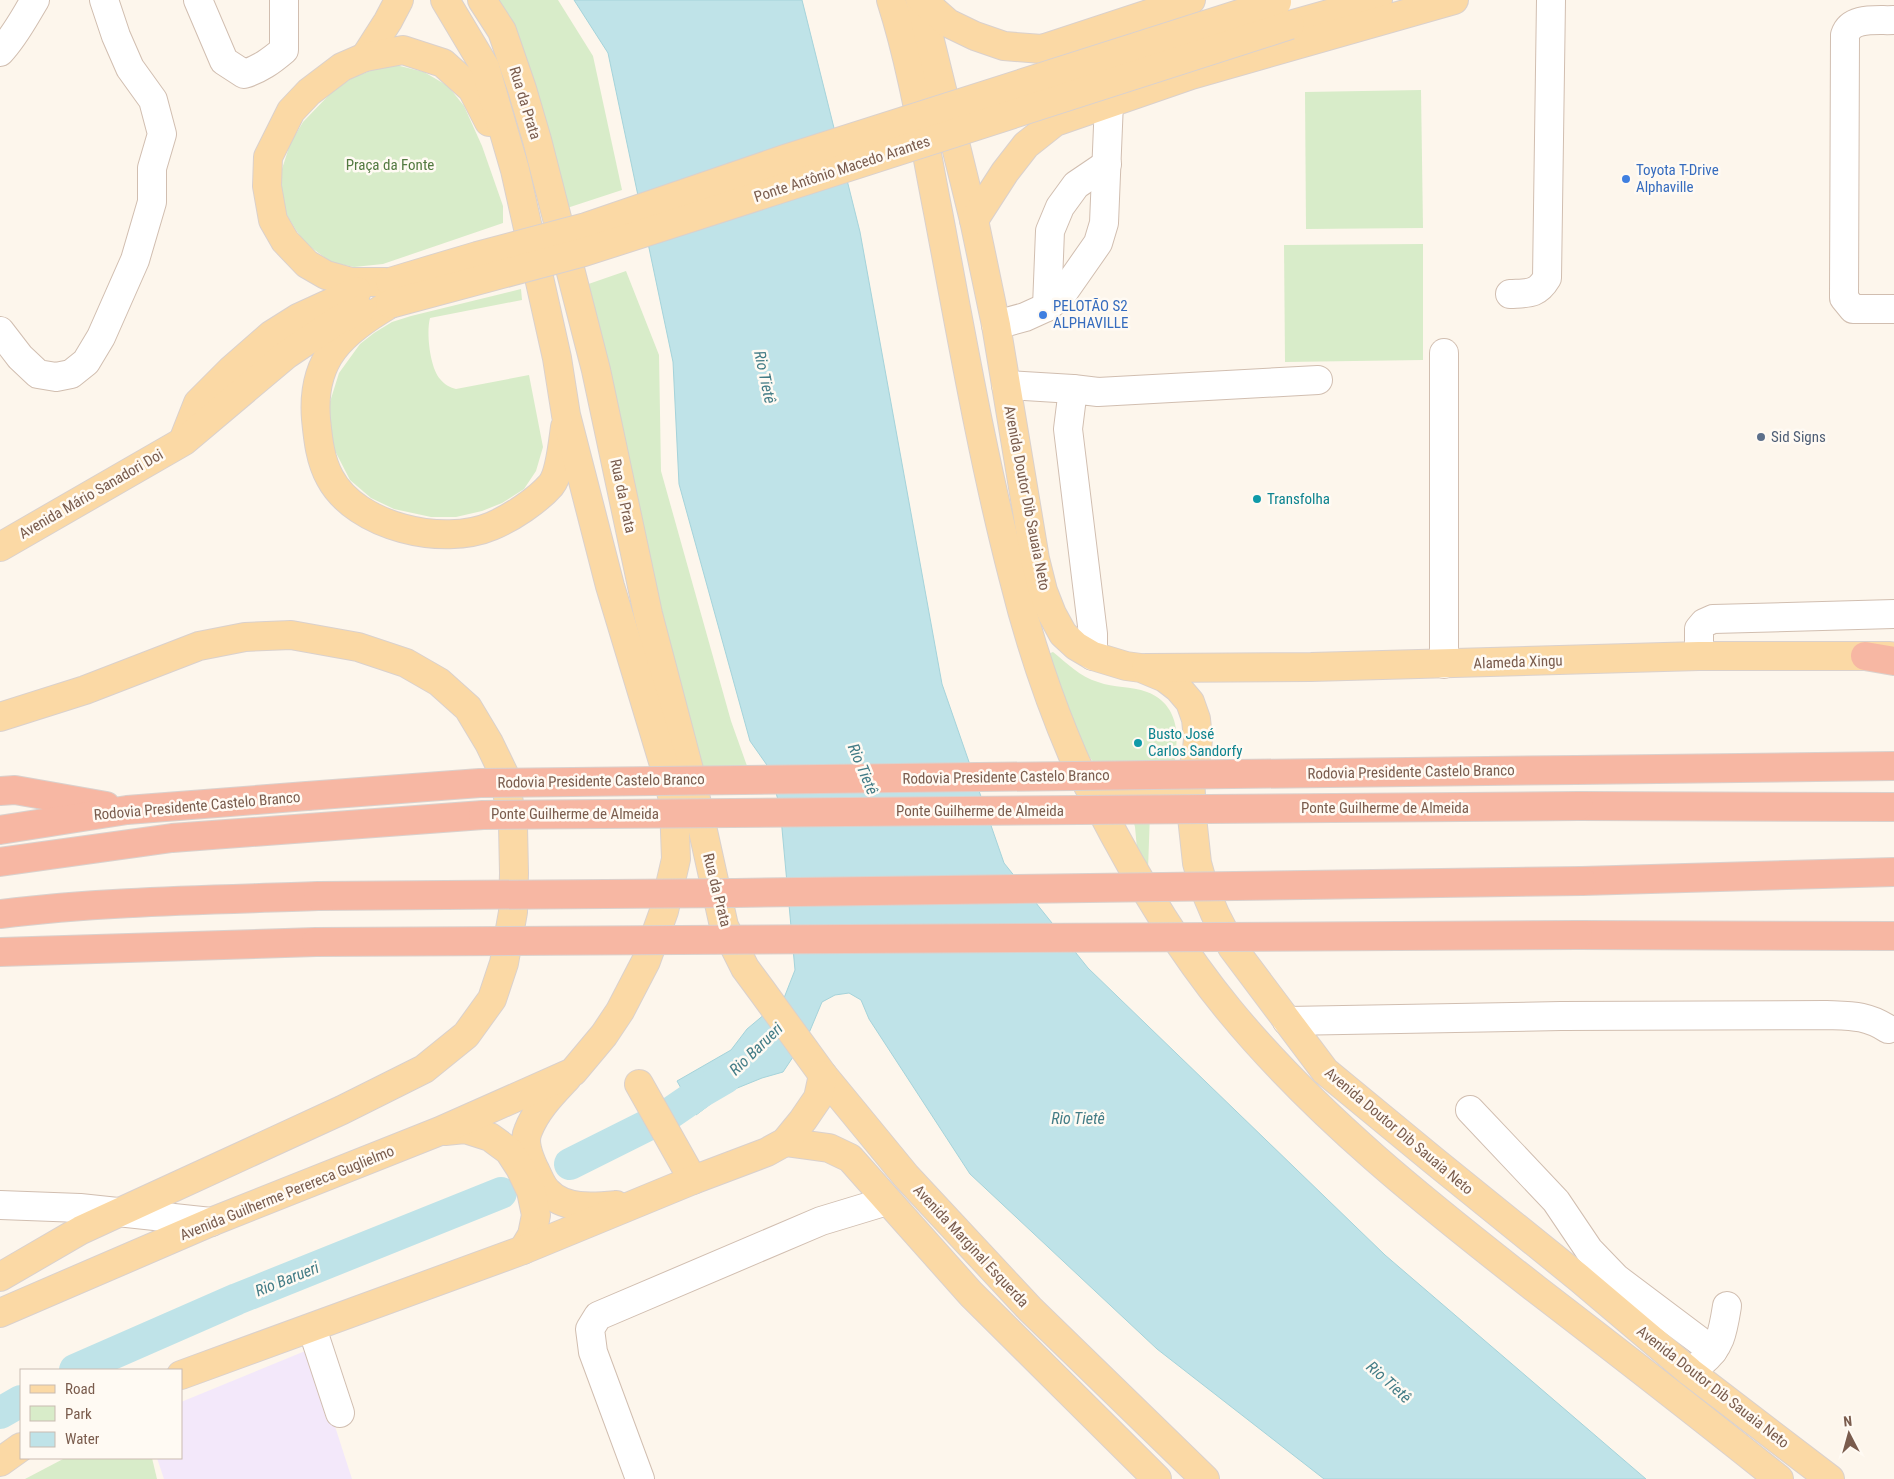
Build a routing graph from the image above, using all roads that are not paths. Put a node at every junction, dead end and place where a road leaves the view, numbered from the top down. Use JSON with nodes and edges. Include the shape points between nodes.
{"nodes":[{"id":1,"x":104,"y":0,"type":"edge"},
{"id":2,"x":198,"y":0,"type":"edge"},
{"id":3,"x":284,"y":0,"type":"edge"},
{"id":4,"x":399,"y":0,"type":"edge"},
{"id":5,"x":445,"y":0,"type":"edge"},
{"id":6,"x":482,"y":0,"type":"edge"},
{"id":7,"x":891,"y":0,"type":"edge"},
{"id":8,"x":921,"y":0,"type":"edge"},
{"id":9,"x":1190,"y":0,"type":"edge"},
{"id":10,"x":1378,"y":0,"type":"edge"},
{"id":11,"x":1454,"y":0,"type":"edge"},
{"id":12,"x":1551,"y":0,"type":"edge"},
{"id":13,"x":33,"y":1,"type":"edge"},
{"id":14,"x":1283,"y":9,"type":"edge"},
{"id":15,"x":1894,"y":20,"type":"edge"},
{"id":16,"x":1042,"y":49,"type":"junction"},
{"id":17,"x":0,"y":52,"type":"edge"},
{"id":18,"x":365,"y":57,"type":"junction"},
{"id":19,"x":1110,"y":102,"type":"junction"},
{"id":20,"x":1055,"y":122,"type":"junction"},
{"id":21,"x":1107,"y":164,"type":"junction"},
{"id":22,"x":515,"y":170,"type":"junction"},
{"id":23,"x":974,"y":220,"type":"junction"},
{"id":24,"x":390,"y":293,"type":"junction"},
{"id":25,"x":1510,"y":294,"type":"dead end"},
{"id":26,"x":1047,"y":307,"type":"junction"},
{"id":27,"x":1894,"y":309,"type":"edge"},
{"id":28,"x":996,"y":325,"type":"junction"},
{"id":29,"x":0,"y":331,"type":"edge"},
{"id":30,"x":1444,"y":353,"type":"dead end"},
{"id":31,"x":1318,"y":380,"type":"dead end"},
{"id":32,"x":1006,"y":385,"type":"junction"},
{"id":33,"x":1073,"y":389,"type":"junction"},
{"id":34,"x":566,"y":415,"type":"junction"},
{"id":35,"x":0,"y":547,"type":"edge"},
{"id":36,"x":1894,"y":614,"type":"edge"},
{"id":37,"x":1093,"y":656,"type":"junction"},
{"id":38,"x":1699,"y":656,"type":"junction"},
{"id":39,"x":1864,"y":656,"type":"junction"},
{"id":40,"x":1894,"y":656,"type":"edge"},
{"id":41,"x":1894,"y":661,"type":"edge"},
{"id":42,"x":1444,"y":664,"type":"junction"},
{"id":43,"x":1141,"y":668,"type":"junction"},
{"id":44,"x":0,"y":717,"type":"edge"},
{"id":45,"x":1894,"y":766,"type":"edge"},
{"id":46,"x":1190,"y":775,"type":"junction"},
{"id":47,"x":1089,"y":786,"type":"junction"},
{"id":48,"x":0,"y":791,"type":"edge"},
{"id":49,"x":1894,"y":807,"type":"edge"},
{"id":50,"x":127,"y":810,"type":"junction"},
{"id":51,"x":320,"y":826,"type":"joint"},
{"id":52,"x":0,"y":830,"type":"edge"},
{"id":53,"x":0,"y":862,"type":"edge"},
{"id":54,"x":1894,"y":872,"type":"edge"},
{"id":55,"x":0,"y":914,"type":"edge"},
{"id":56,"x":1894,"y":936,"type":"edge"},
{"id":57,"x":0,"y":952,"type":"edge"},
{"id":58,"x":630,"y":991,"type":"joint"},
{"id":59,"x":762,"y":991,"type":"joint"},
{"id":60,"x":1288,"y":1021,"type":"junction"},
{"id":61,"x":1888,"y":1030,"type":"dead end"},
{"id":62,"x":819,"y":1070,"type":"junction"},
{"id":63,"x":573,"y":1072,"type":"junction"},
{"id":64,"x":639,"y":1084,"type":"dead end"},
{"id":65,"x":1470,"y":1110,"type":"dead end"},
{"id":66,"x":440,"y":1132,"type":"junction"},
{"id":67,"x":785,"y":1142,"type":"junction"},
{"id":68,"x":693,"y":1180,"type":"junction"},
{"id":69,"x":887,"y":1201,"type":"junction"},
{"id":70,"x":640,"y":1203,"type":"junction"},
{"id":71,"x":0,"y":1205,"type":"edge"},
{"id":72,"x":120,"y":1212,"type":"junction"},
{"id":73,"x":211,"y":1222,"type":"junction"},
{"id":74,"x":523,"y":1250,"type":"junction"},
{"id":75,"x":0,"y":1277,"type":"edge"},
{"id":76,"x":1727,"y":1306,"type":"dead end"},
{"id":77,"x":0,"y":1313,"type":"edge"},
{"id":78,"x":312,"y":1328,"type":"junction"},
{"id":79,"x":1713,"y":1351,"type":"junction"},
{"id":80,"x":1690,"y":1372,"type":"junction"},
{"id":81,"x":182,"y":1375,"type":"edge"},
{"id":82,"x":340,"y":1413,"type":"dead end"},
{"id":83,"x":20,"y":1448,"type":"edge"},
{"id":84,"x":0,"y":1462,"type":"edge"},
{"id":85,"x":640,"y":1479,"type":"edge"},
{"id":86,"x":1157,"y":1479,"type":"edge"},
{"id":87,"x":1205,"y":1479,"type":"edge"},
{"id":88,"x":1779,"y":1479,"type":"edge"},
{"id":89,"x":1830,"y":1479,"type":"edge"}],
"edges":[{"from":1,"to":29,"type":"street","via":[[130,68],[152,100],[162,134],[152,168],[152,202],[135,260],[101,337],[86,362],[72,374],[56,377],[38,374]]},
{"from":2,"to":3,"type":"street","via":[[224,61],[244,74],[270,63],[284,50]]},
{"from":4,"to":18,"type":"main road"},
{"from":5,"to":22,"type":"main road","name":"Rua da Prata","via":[[485,67]]},
{"from":6,"to":59,"type":"main road","name":"Rua da Prata","via":[[502,31],[537,140],[596,370],[648,614],[692,781],[724,926],[745,968]]},
{"from":7,"to":47,"type":"main road","name":"Avenida Doutor Dib Sauaia Neto","via":[[912,74],[1010,566],[1037,660],[1065,738]]},
{"from":8,"to":16,"type":"main road","via":[[948,22],[975,36],[1004,46]]},
{"from":8,"to":23,"type":"main road","name":"Avenida Doutor Dib Sauaia Neto"},
{"from":9,"to":16,"type":"main road"},
{"from":10,"to":14,"type":"main road","name":"Ponte Antônio Macedo Arantes"},
{"from":11,"to":19,"type":"main road"},
{"from":12,"to":25,"type":"street","via":[[1547,278],[1534,292]]},
{"from":13,"to":17,"type":"street","via":[[24,20]]},
{"from":14,"to":24,"type":"main road","name":"Ponte Antônio Macedo Arantes","bridge":true,"via":[[584,252]]},
{"from":15,"to":27,"type":"street","via":[[1854,23],[1847,28],[1845,35],[1844,298],[1853,309]]},
{"from":16,"to":20,"type":"main road","via":[[1038,71],[1040,90],[1045,107]]},
{"from":18,"to":22,"type":"main road","via":[[403,50],[442,63],[472,90]]},
{"from":18,"to":24,"type":"main road","via":[[342,67],[308,92],[291,111],[268,158],[267,186],[272,220],[307,264],[326,275]]},
{"from":19,"to":20,"type":"main road"},
{"from":19,"to":21,"type":"street"},
{"from":20,"to":23,"type":"main road","via":[[1026,144]]},
{"from":21,"to":26,"type":"street","via":[[1104,223],[1098,243],[1061,296]]},
{"from":21,"to":26,"type":"street","via":[[1076,185],[1060,208],[1050,231]]},
{"from":22,"to":34,"type":"main road","name":"Rua da Prata","via":[[557,358]]},
{"from":23,"to":28,"type":"main road","name":"Avenida Doutor Dib Sauaia Neto"},
{"from":24,"to":34,"type":"main road","via":[[332,350],[319,378],[315,402],[322,460],[330,479],[346,498],[371,516],[399,528],[422,532],[448,534],[491,526],[522,509],[552,484],[562,455]]},
{"from":24,"to":35,"type":"main road","name":"Avenida Mário Sanadori Doi","via":[[313,335],[184,441]]},
{"from":26,"to":28,"type":"street"},
{"from":28,"to":32,"type":"main road","name":"Avenida Doutor Dib Sauaia Neto"},
{"from":30,"to":42,"type":"street"},
{"from":31,"to":33,"type":"street","via":[[1098,392]]},
{"from":32,"to":33,"type":"street"},
{"from":32,"to":37,"type":"main road","name":"Avenida Doutor Dib Sauaia Neto","via":[[1043,591],[1063,634]]},
{"from":33,"to":37,"type":"street","via":[[1068,429]]},
{"from":34,"to":58,"type":"main road","name":"Rua da Prata","via":[[610,586],[674,805],[676,859],[664,910],[646,961]]},
{"from":36,"to":38,"type":"street","via":[[1713,619],[1700,629]]},
{"from":37,"to":43,"type":"main road","name":"Avenida Doutor Dib Sauaia Neto"},
{"from":38,"to":39,"type":"main road","name":"Alameda Xingu"},
{"from":38,"to":42,"type":"main road","name":"Alameda Xingu"},
{"from":39,"to":40,"type":"main road","name":"Alameda Xingu"},
{"from":39,"to":41,"type":"highway"},
{"from":42,"to":43,"type":"main road","name":"Alameda Xingu"},
{"from":43,"to":46,"type":"main road","name":"Avenida Doutor Dib Sauaia Neto","via":[[1165,678],[1190,702],[1198,739]]},
{"from":44,"to":72,"type":"main road","via":[[85,690],[199,646],[291,635],[366,650],[406,663],[439,682],[468,708],[504,774],[512,826],[513,912],[504,963],[492,999],[466,1035],[424,1069]]},
{"from":45,"to":50,"type":"highway","name":"Rodovia Presidente Castelo Branco","bridge":true,"via":[[480,783]]},
{"from":46,"to":47,"type":"main road","via":[[1166,790],[1151,793],[1119,793]]},
{"from":46,"to":60,"type":"main road","name":"Avenida Doutor Dib Sauaia Neto","via":[[1197,864],[1204,888],[1232,947]]},
{"from":47,"to":88,"type":"main road","name":"Avenida Doutor Dib Sauaia Neto","via":[[1154,906],[1190,958],[1229,1009],[1318,1107],[1400,1181]]},
{"from":48,"to":50,"type":"highway","via":[[14,790]]},
{"from":49,"to":51,"type":"highway","name":"Ponte Guilherme de Almeida","bridge":true,"via":[[1579,806],[483,815]]},
{"from":50,"to":52,"type":"highway","name":"Rodovia Presidente Castelo Branco"},
{"from":51,"to":53,"type":"highway","name":"Rodovia Presidente Castelo Branco","via":[[172,838]]},
{"from":54,"to":55,"type":"highway","bridge":true,"via":[[1582,881],[318,896],[162,902]]},
{"from":56,"to":57,"type":"highway","bridge":true,"via":[[316,942]]},
{"from":58,"to":63,"type":"main road","name":"Avenida Guilherme Perereca Guglielmo","via":[[604,1035]]},
{"from":59,"to":62,"type":"main road","name":"Avenida Marginal Esquerda"},
{"from":60,"to":61,"type":"street","via":[[1826,1014],[1874,1020]]},
{"from":60,"to":80,"type":"main road","name":"Avenida Doutor Dib Sauaia Neto","via":[[1325,1070]]},
{"from":62,"to":67,"type":"main road","via":[[818,1098]]},
{"from":62,"to":87,"type":"main road","name":"Avenida Marginal Esquerda","via":[[906,1176],[992,1270]]},
{"from":63,"to":66,"type":"main road","name":"Avenida Guilherme Perereca Guglielmo"},
{"from":63,"to":70,"type":"main road","name":"Avenida Guilherme Perereca Guglielmo","via":[[534,1118],[527,1133],[528,1156],[546,1191],[562,1201],[589,1207]]},
{"from":64,"to":68,"type":"main road"},
{"from":65,"to":79,"type":"street","via":[[1556,1201],[1589,1250],[1616,1278]]},
{"from":66,"to":73,"type":"main road","name":"Avenida Guilherme Perereca Guglielmo"},
{"from":66,"to":74,"type":"main road","via":[[465,1129],[490,1137],[509,1152],[531,1191],[536,1215],[532,1235]]},
{"from":67,"to":68,"type":"main road","via":[[768,1152]]},
{"from":67,"to":69,"type":"main road","name":"Avenida Marginal Esquerda","via":[[829,1148],[850,1158]]},
{"from":68,"to":70,"type":"main road"},
{"from":69,"to":85,"type":"street","via":[[821,1221],[598,1316],[590,1329],[594,1352]]},
{"from":69,"to":86,"type":"main road","name":"Avenida Marginal Esquerda","via":[[972,1294]]},
{"from":70,"to":74,"type":"main road"},
{"from":71,"to":72,"type":"street"},
{"from":72,"to":73,"type":"street"},
{"from":72,"to":75,"type":"main road"},
{"from":73,"to":77,"type":"main road","name":"Avenida Guilherme Perereca Guglielmo"},
{"from":74,"to":78,"type":"main road"},
{"from":76,"to":79,"type":"street","via":[[1722,1337]]},
{"from":78,"to":81,"type":"main road"},
{"from":78,"to":82,"type":"street"},
{"from":79,"to":80,"type":"street"},
{"from":80,"to":89,"type":"main road","name":"Avenida Doutor Dib Sauaia Neto"},
{"from":83,"to":84,"type":"main road"}]}
